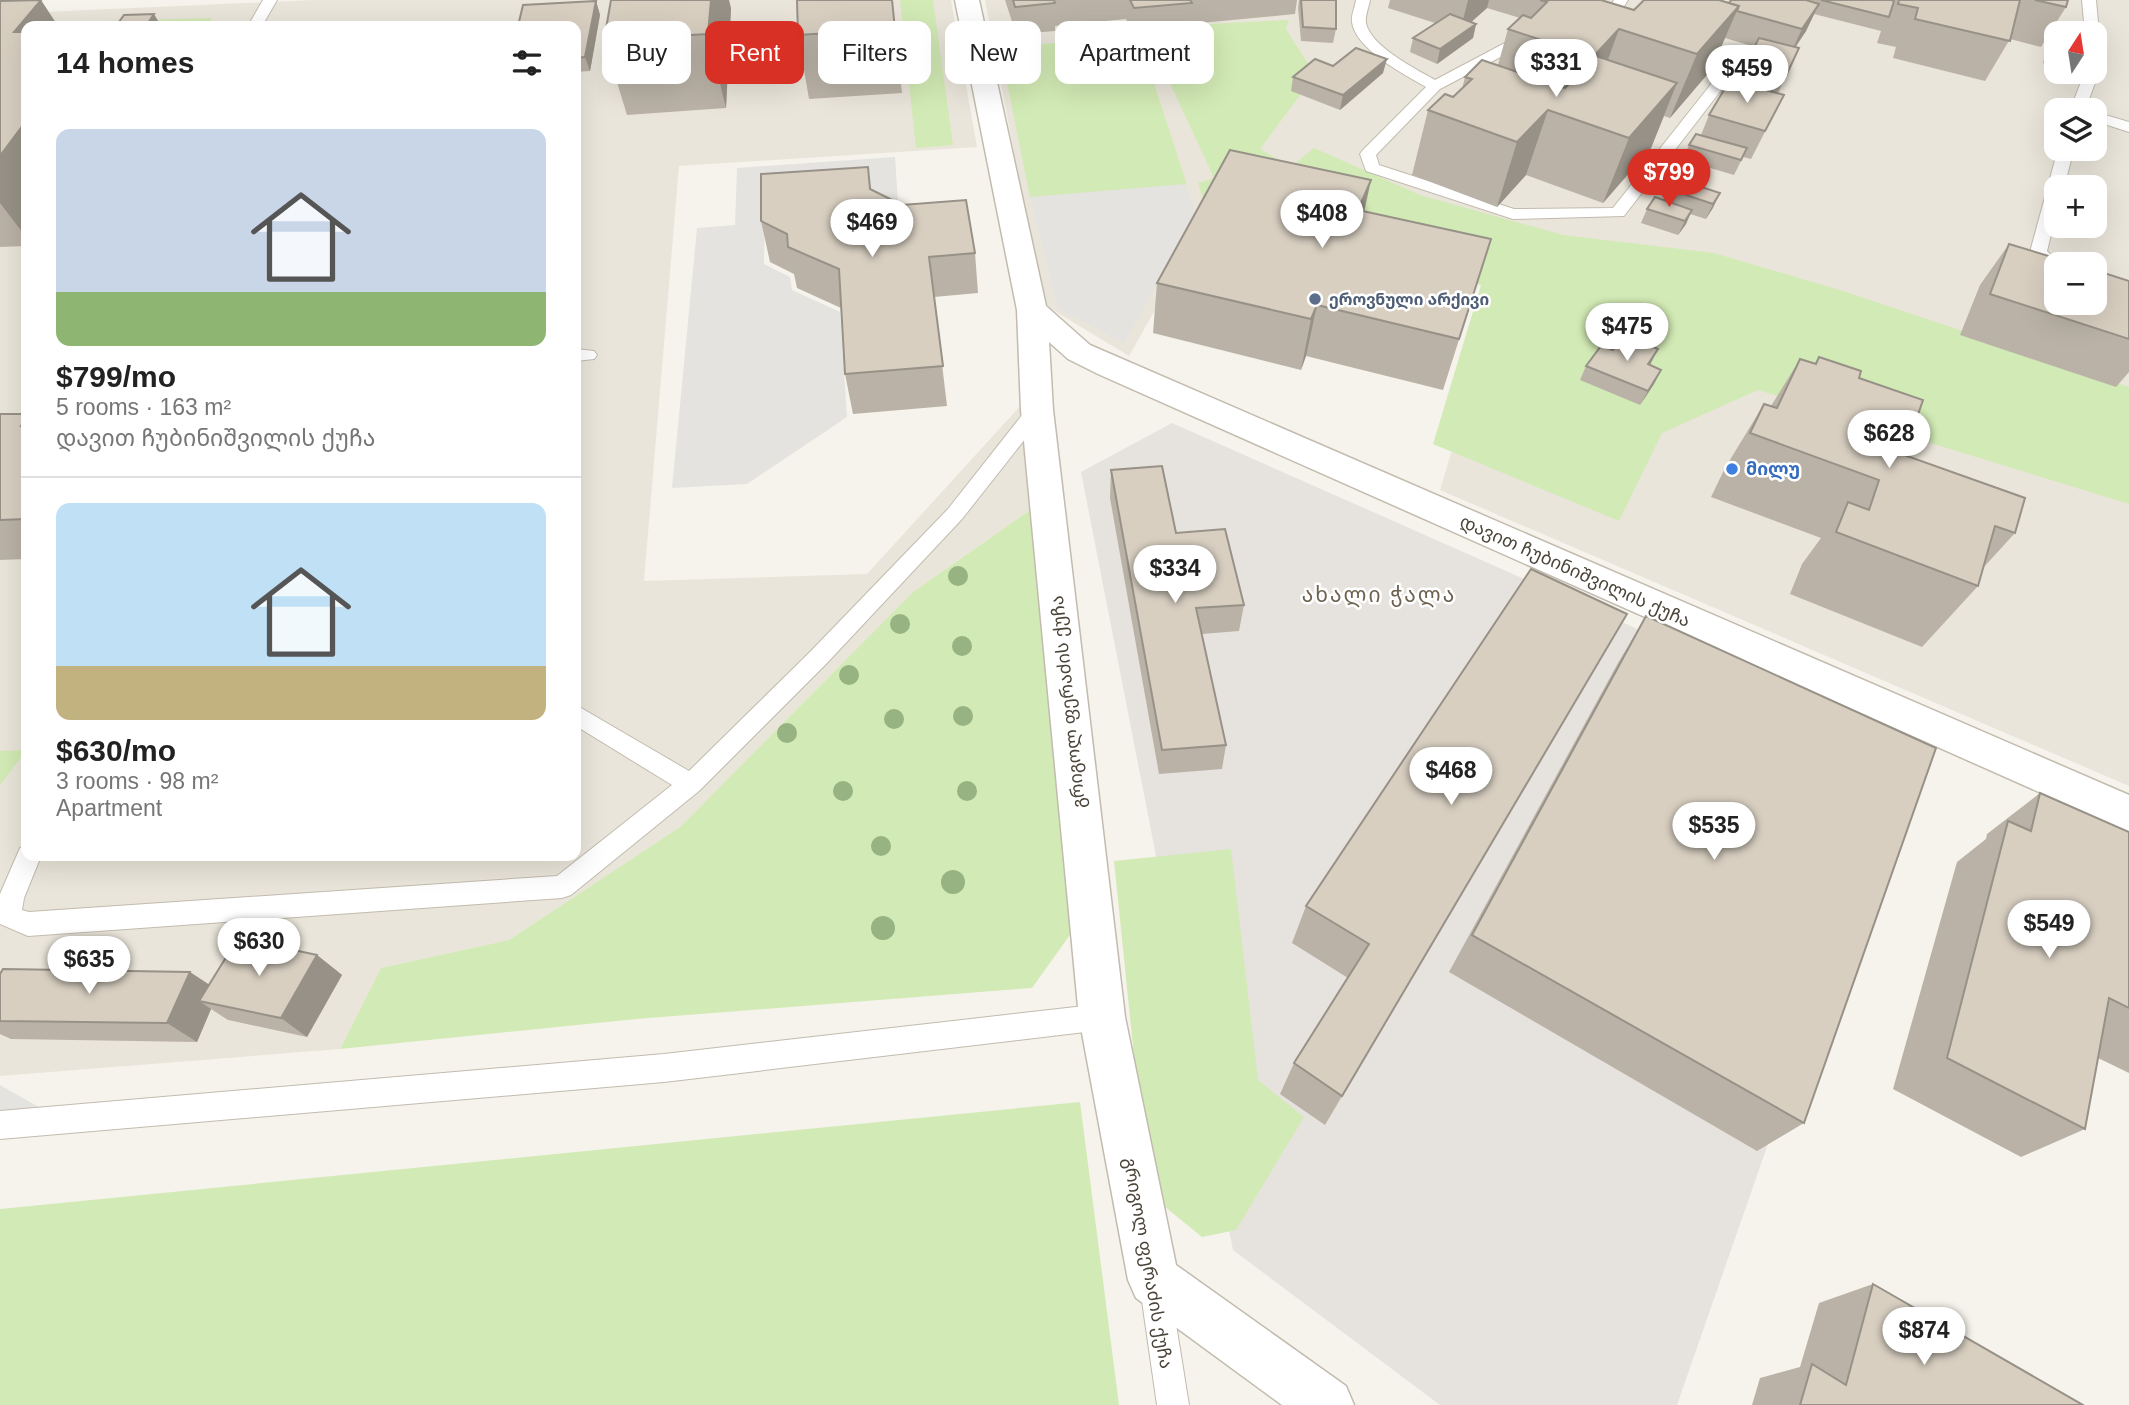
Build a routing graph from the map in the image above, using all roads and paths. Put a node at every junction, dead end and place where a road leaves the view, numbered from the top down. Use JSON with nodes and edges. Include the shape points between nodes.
{"nodes":[{"id":1,"x":270,"y":0,"type":"edge"},
{"id":2,"x":967,"y":0,"type":"edge"},
{"id":3,"x":1363,"y":0,"type":"edge"},
{"id":4,"x":1621,"y":0,"type":"edge"},
{"id":5,"x":2089,"y":0,"type":"edge"},
{"id":6,"x":258,"y":21,"type":"edge"},
{"id":7,"x":2091,"y":21,"type":"edge"},
{"id":8,"x":1604,"y":27,"type":"junction"},
{"id":9,"x":1435,"y":86,"type":"junction"},
{"id":10,"x":2107,"y":120,"type":"edge"},
{"id":11,"x":2129,"y":127,"type":"edge"},
{"id":12,"x":2063,"y":161,"type":"edge"},
{"id":13,"x":2044,"y":258,"type":"edge"},
{"id":14,"x":1032,"y":310,"type":"junction"},
{"id":15,"x":1109,"y":367,"type":"junction"},
{"id":16,"x":1037,"y":410,"type":"junction"},
{"id":17,"x":581,"y":717,"type":"edge"},
{"id":18,"x":691,"y":784,"type":"junction"},
{"id":19,"x":2129,"y":814,"type":"edge"},
{"id":20,"x":27,"y":861,"type":"edge"},
{"id":21,"x":1102,"y":1017,"type":"junction"},
{"id":22,"x":0,"y":1125,"type":"edge"},
{"id":23,"x":1154,"y":1280,"type":"junction"},
{"id":24,"x":1173,"y":1405,"type":"edge"},
{"id":25,"x":1327,"y":1405,"type":"edge"}],
"edges":[{"from":1,"to":6,"type":"lane"},
{"from":2,"to":14,"type":"street","name":"გრიგოლ ფერაძის ქუჩა"},
{"from":3,"to":9,"type":"lane","via":[[1361,30],[1388,59]]},
{"from":4,"to":8,"type":"lane"},
{"from":5,"to":7,"type":"lane"},
{"from":8,"to":9,"type":"lane","via":[[1525,38]]},
{"from":8,"to":9,"type":"lane","via":[[1732,67],[1618,214],[1513,214],[1373,167],[1368,154]]},
{"from":10,"to":11,"type":"lane"},
{"from":12,"to":13,"type":"lane","via":[[2038,252]]},
{"from":14,"to":15,"type":"street","name":"დავით ჩუბინიშვილის ქუჩა","via":[[1079,352]]},
{"from":14,"to":16,"type":"street","name":"გრიგოლ ფერაძის ქუჩა"},
{"from":15,"to":16,"type":"street","via":[[1077,373],[1045,394]]},
{"from":15,"to":19,"type":"street","name":"დავით ჩუბინიშვილის ქუჩა"},
{"from":16,"to":18,"type":"lane","via":[[946,524]]},
{"from":16,"to":21,"type":"street","name":"გრიგოლ ფერაძის ქუჩა"},
{"from":17,"to":18,"type":"lane"},
{"from":18,"to":20,"type":"lane","via":[[562,887],[28,924],[9,916],[11,898]]},
{"from":21,"to":22,"type":"lane","via":[[664,1068]]},
{"from":21,"to":23,"type":"street","name":"გრიგოლ ფერაძის ქუჩა"},
{"from":23,"to":24,"type":"lane","name":"გრიგოლ ფერაძის ქუჩა"},
{"from":23,"to":25,"type":"street"}]}
